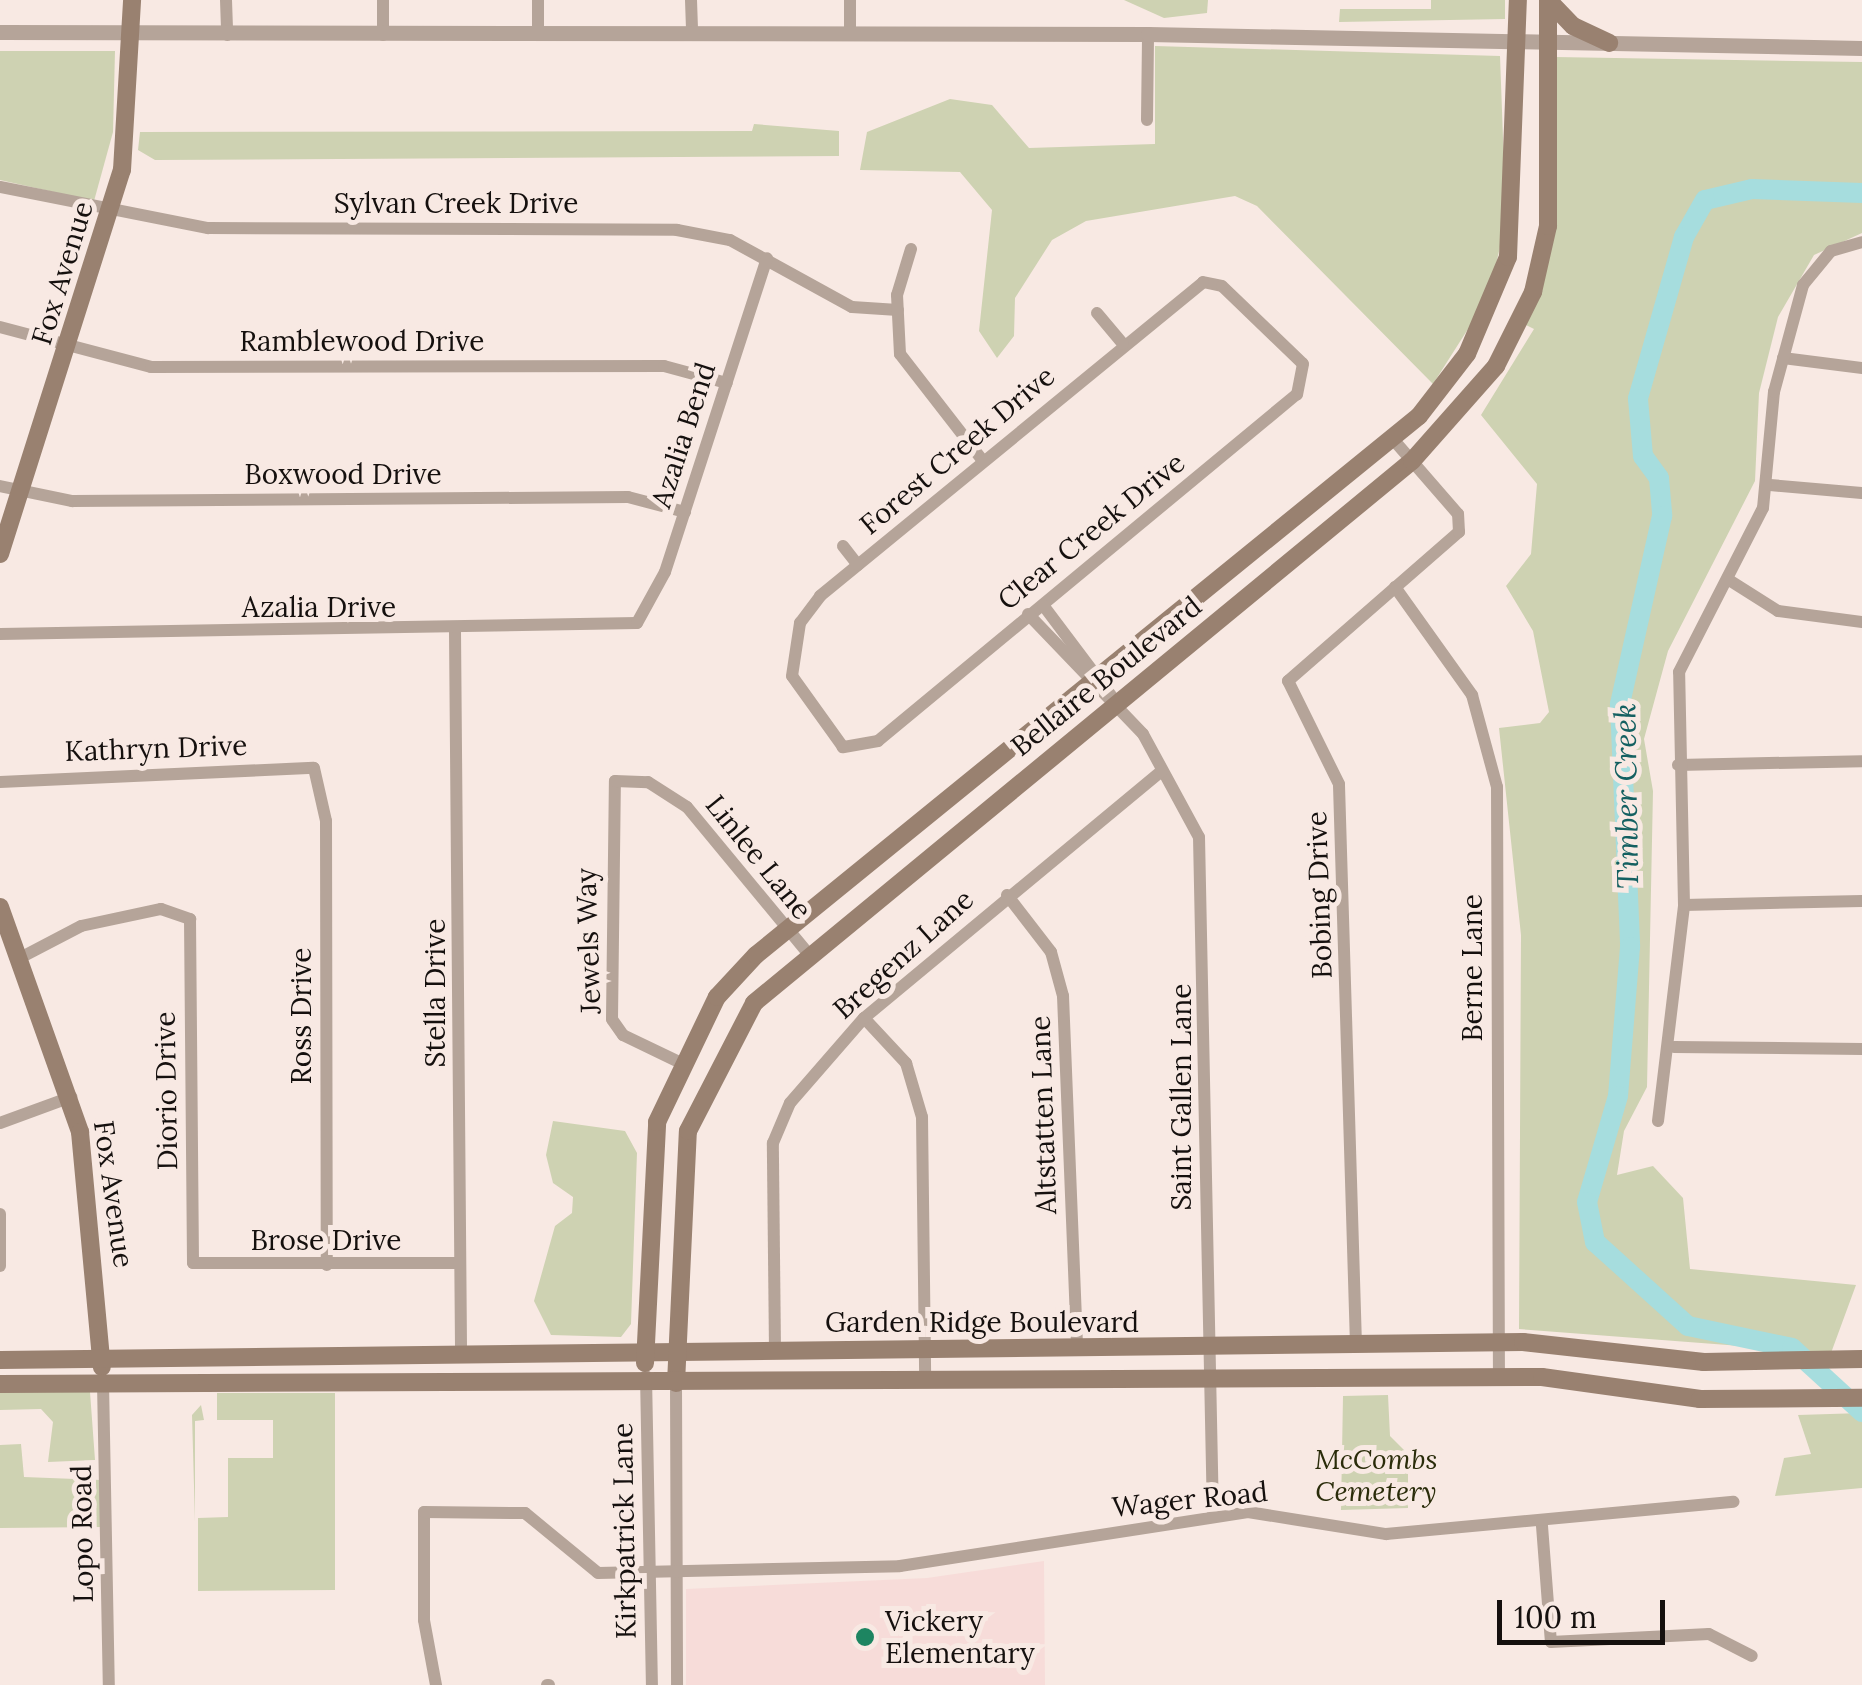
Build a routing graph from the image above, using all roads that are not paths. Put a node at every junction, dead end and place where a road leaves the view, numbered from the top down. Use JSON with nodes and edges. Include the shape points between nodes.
{"nodes":[{"id":1,"x":132,"y":0,"type":"edge"},
{"id":2,"x":226,"y":0,"type":"edge"},
{"id":3,"x":383,"y":0,"type":"edge"},
{"id":4,"x":538,"y":0,"type":"edge"},
{"id":5,"x":691,"y":0,"type":"edge"},
{"id":6,"x":850,"y":0,"type":"edge"},
{"id":7,"x":1518,"y":0,"type":"edge"},
{"id":8,"x":1548,"y":0,"type":"edge"},
{"id":9,"x":0,"y":32,"type":"edge"},
{"id":10,"x":850,"y":32,"type":"junction"},
{"id":11,"x":692,"y":33,"type":"junction"},
{"id":12,"x":384,"y":34,"type":"junction"},
{"id":13,"x":538,"y":34,"type":"junction"},
{"id":14,"x":1148,"y":34,"type":"junction"},
{"id":15,"x":132,"y":35,"type":"junction"},
{"id":16,"x":226,"y":36,"type":"junction"},
{"id":17,"x":1517,"y":41,"type":"junction"},
{"id":18,"x":1547,"y":42,"type":"junction"},
{"id":19,"x":1609,"y":43,"type":"junction"},
{"id":20,"x":1862,"y":48,"type":"edge"},
{"id":21,"x":1147,"y":120,"type":"dead end"},
{"id":22,"x":0,"y":188,"type":"edge"},
{"id":23,"x":110,"y":212,"type":"junction"},
{"id":24,"x":1862,"y":242,"type":"edge"},
{"id":25,"x":912,"y":249,"type":"dead end"},
{"id":26,"x":767,"y":258,"type":"junction"},
{"id":27,"x":898,"y":310,"type":"junction"},
{"id":28,"x":1097,"y":313,"type":"dead end"},
{"id":29,"x":1263,"y":326,"type":"joint"},
{"id":30,"x":0,"y":327,"type":"edge"},
{"id":31,"x":1124,"y":344,"type":"junction"},
{"id":32,"x":66,"y":347,"type":"junction"},
{"id":33,"x":1783,"y":358,"type":"junction"},
{"id":34,"x":1862,"y":368,"type":"edge"},
{"id":35,"x":727,"y":384,"type":"junction"},
{"id":36,"x":1392,"y":438,"type":"junction"},
{"id":37,"x":983,"y":461,"type":"junction"},
{"id":38,"x":1412,"y":461,"type":"junction"},
{"id":39,"x":1770,"y":486,"type":"junction"},
{"id":40,"x":9,"y":488,"type":"edge"},
{"id":41,"x":1862,"y":493,"type":"edge"},
{"id":42,"x":685,"y":512,"type":"junction"},
{"id":43,"x":843,"y":546,"type":"dead end"},
{"id":44,"x":0,"y":554,"type":"edge"},
{"id":45,"x":858,"y":564,"type":"junction"},
{"id":46,"x":1729,"y":580,"type":"junction"},
{"id":47,"x":1395,"y":587,"type":"junction"},
{"id":48,"x":1043,"y":605,"type":"junction"},
{"id":49,"x":1028,"y":614,"type":"junction"},
{"id":50,"x":1862,"y":622,"type":"edge"},
{"id":51,"x":637,"y":623,"type":"joint"},
{"id":52,"x":455,"y":632,"type":"junction"},
{"id":53,"x":0,"y":634,"type":"edge"},
{"id":54,"x":1096,"y":681,"type":"junction"},
{"id":55,"x":1116,"y":703,"type":"junction"},
{"id":56,"x":843,"y":747,"type":"joint"},
{"id":57,"x":1862,"y":761,"type":"edge"},
{"id":58,"x":1678,"y":765,"type":"junction"},
{"id":59,"x":314,"y":768,"type":"joint"},
{"id":60,"x":1162,"y":770,"type":"junction"},
{"id":61,"x":0,"y":782,"type":"edge"},
{"id":62,"x":615,"y":782,"type":"joint"},
{"id":63,"x":1008,"y":895,"type":"junction"},
{"id":64,"x":1862,"y":901,"type":"edge"},
{"id":65,"x":1684,"y":904,"type":"junction"},
{"id":66,"x":0,"y":906,"type":"edge"},
{"id":67,"x":786,"y":932,"type":"junction"},
{"id":68,"x":808,"y":952,"type":"junction"},
{"id":69,"x":18,"y":958,"type":"junction"},
{"id":70,"x":864,"y":1018,"type":"junction"},
{"id":71,"x":1674,"y":1047,"type":"junction"},
{"id":72,"x":1862,"y":1049,"type":"edge"},
{"id":73,"x":679,"y":1062,"type":"junction"},
{"id":74,"x":71,"y":1097,"type":"junction"},
{"id":75,"x":1658,"y":1121,"type":"dead end"},
{"id":76,"x":0,"y":1123,"type":"edge"},
{"id":77,"x":0,"y":1214,"type":"edge"},
{"id":78,"x":193,"y":1263,"type":"joint"},
{"id":79,"x":460,"y":1263,"type":"junction"},
{"id":80,"x":327,"y":1265,"type":"junction"},
{"id":81,"x":0,"y":1266,"type":"edge"},
{"id":82,"x":1499,"y":1342,"type":"junction"},
{"id":83,"x":1356,"y":1345,"type":"junction"},
{"id":84,"x":1208,"y":1348,"type":"junction"},
{"id":85,"x":1077,"y":1349,"type":"junction"},
{"id":86,"x":924,"y":1350,"type":"junction"},
{"id":87,"x":776,"y":1351,"type":"junction"},
{"id":88,"x":645,"y":1352,"type":"junction"},
{"id":89,"x":677,"y":1352,"type":"junction"},
{"id":90,"x":461,"y":1354,"type":"junction"},
{"id":91,"x":102,"y":1359,"type":"junction"},
{"id":92,"x":1862,"y":1359,"type":"edge"},
{"id":93,"x":0,"y":1360,"type":"edge"},
{"id":94,"x":646,"y":1376,"type":"junction"},
{"id":95,"x":1499,"y":1377,"type":"junction"},
{"id":96,"x":1209,"y":1378,"type":"junction"},
{"id":97,"x":369,"y":1380,"type":"junction"},
{"id":98,"x":925,"y":1380,"type":"junction"},
{"id":99,"x":103,"y":1383,"type":"junction"},
{"id":100,"x":676,"y":1383,"type":"junction"},
{"id":101,"x":0,"y":1384,"type":"edge"},
{"id":102,"x":1862,"y":1398,"type":"edge"},
{"id":103,"x":1734,"y":1502,"type":"dead end"},
{"id":104,"x":1212,"y":1516,"type":"junction"},
{"id":105,"x":1542,"y":1526,"type":"junction"},
{"id":106,"x":650,"y":1571,"type":"junction"},
{"id":107,"x":678,"y":1571,"type":"junction"},
{"id":108,"x":1752,"y":1656,"type":"dead end"},
{"id":109,"x":109,"y":1685,"type":"edge"},
{"id":110,"x":436,"y":1685,"type":"edge"},
{"id":111,"x":652,"y":1685,"type":"edge"},
{"id":112,"x":677,"y":1685,"type":"edge"}],
"edges":[{"from":1,"to":15,"type":"main road","name":"Fox Avenue"},
{"from":2,"to":16,"type":"street"},
{"from":3,"to":12,"type":"street"},
{"from":4,"to":13,"type":"street"},
{"from":5,"to":11,"type":"street"},
{"from":6,"to":10,"type":"street"},
{"from":7,"to":17,"type":"main road","name":"Bellaire Boulevard"},
{"from":8,"to":18,"type":"main road","name":"Bellaire Boulevard"},
{"from":8,"to":19,"type":"main road","via":[[1573,26]]},
{"from":9,"to":15,"type":"street"},
{"from":10,"to":11,"type":"street"},
{"from":10,"to":14,"type":"street"},
{"from":11,"to":13,"type":"street"},
{"from":12,"to":13,"type":"street"},
{"from":12,"to":16,"type":"street"},
{"from":14,"to":17,"type":"street"},
{"from":14,"to":21,"type":"street"},
{"from":15,"to":16,"type":"street"},
{"from":15,"to":23,"type":"main road","name":"Fox Avenue","via":[[127,144]]},
{"from":17,"to":18,"type":"street"},
{"from":17,"to":36,"type":"main road","name":"Bellaire Boulevard","via":[[1513,218],[1499,289],[1447,385]]},
{"from":18,"to":19,"type":"street"},
{"from":18,"to":38,"type":"main road","name":"Bellaire Boulevard","via":[[1548,226],[1534,292],[1469,405]]},
{"from":19,"to":20,"type":"street"},
{"from":22,"to":23,"type":"street","name":"Sylvan Creek Drive"},
{"from":23,"to":26,"type":"street","name":"Sylvan Creek Drive","via":[[208,228],[677,230]]},
{"from":23,"to":32,"type":"main road","name":"Fox Avenue"},
{"from":24,"to":33,"type":"street","via":[[1842,244],[1815,266]]},
{"from":25,"to":27,"type":"street"},
{"from":26,"to":27,"type":"street","name":"Sylvan Creek Drive","via":[[852,306]]},
{"from":26,"to":35,"type":"street","name":"Azalia Bend"},
{"from":27,"to":37,"type":"street","via":[[906,366]]},
{"from":28,"to":31,"type":"street"},
{"from":29,"to":31,"type":"street","name":"Forest Creek Drive","via":[[1222,286],[1203,282]]},
{"from":29,"to":48,"type":"street","name":"Clear Creek Drive","via":[[1303,364],[1297,394]]},
{"from":30,"to":32,"type":"street","name":"Ramblewood Drive"},
{"from":31,"to":37,"type":"street","name":"Forest Creek Drive"},
{"from":32,"to":35,"type":"street","name":"Ramblewood Drive","via":[[151,367],[664,366]]},
{"from":32,"to":40,"type":"main road","name":"Fox Avenue"},
{"from":33,"to":34,"type":"street"},
{"from":33,"to":39,"type":"street"},
{"from":35,"to":42,"type":"street","name":"Azalia Bend"},
{"from":36,"to":38,"type":"street","name":"Bobing Drive"},
{"from":36,"to":54,"type":"main road","name":"Bellaire Boulevard"},
{"from":37,"to":45,"type":"street","name":"Forest Creek Drive"},
{"from":38,"to":47,"type":"street","name":"Bobing Drive","via":[[1461,526]]},
{"from":38,"to":55,"type":"main road","name":"Bellaire Boulevard"},
{"from":39,"to":41,"type":"street"},
{"from":39,"to":46,"type":"street"},
{"from":40,"to":42,"type":"street","name":"Boxwood Drive","via":[[72,500],[628,497]]},
{"from":40,"to":44,"type":"main road","name":"Fox Avenue"},
{"from":42,"to":51,"type":"street","name":"Azalia Bend"},
{"from":43,"to":45,"type":"street"},
{"from":45,"to":56,"type":"street","name":"Forest Creek Drive","via":[[800,623],[791,656],[795,687]]},
{"from":46,"to":50,"type":"street","via":[[1778,611]]},
{"from":46,"to":58,"type":"street","via":[[1684,651]]},
{"from":47,"to":82,"type":"street","name":"Berne Lane","via":[[1472,695],[1496,787]]},
{"from":47,"to":83,"type":"street","name":"Bobing Drive","via":[[1288,681],[1336,771],[1346,852]]},
{"from":48,"to":49,"type":"street","name":"Clear Creek Drive"},
{"from":48,"to":54,"type":"street"},
{"from":49,"to":54,"type":"street"},
{"from":49,"to":56,"type":"street","name":"Clear Creek Drive","via":[[878,741]]},
{"from":51,"to":52,"type":"street","name":"Azalia Drive"},
{"from":52,"to":53,"type":"street","name":"Azalia Drive"},
{"from":52,"to":79,"type":"street","name":"Stella Drive"},
{"from":54,"to":55,"type":"street","name":"Saint Gallen Lane"},
{"from":54,"to":67,"type":"main road","name":"Bellaire Boulevard"},
{"from":55,"to":60,"type":"street","name":"Saint Gallen Lane"},
{"from":55,"to":68,"type":"main road","name":"Bellaire Boulevard"},
{"from":57,"to":58,"type":"street"},
{"from":58,"to":65,"type":"street"},
{"from":59,"to":61,"type":"street","name":"Kathryn Drive"},
{"from":59,"to":80,"type":"street","name":"Ross Drive","via":[[326,822]]},
{"from":60,"to":63,"type":"street","name":"Bregenz Lane"},
{"from":60,"to":84,"type":"street","name":"Saint Gallen Lane","via":[[1199,837]]},
{"from":62,"to":67,"type":"street","name":"Linlee Lane","via":[[648,782],[687,806]]},
{"from":62,"to":73,"type":"street","name":"Jewels Way","via":[[612,1019],[623,1035]]},
{"from":63,"to":70,"type":"street","name":"Bregenz Lane"},
{"from":63,"to":85,"type":"street","name":"Altstatten Lane","via":[[1050,952],[1063,996]]},
{"from":64,"to":65,"type":"street"},
{"from":65,"to":71,"type":"street"},
{"from":66,"to":69,"type":"main road","name":"Fox Avenue"},
{"from":67,"to":68,"type":"street","name":"Linlee Lane"},
{"from":67,"to":73,"type":"main road","name":"Bellaire Boulevard","via":[[717,997]]},
{"from":68,"to":89,"type":"main road","name":"Bellaire Boulevard","via":[[754,1003],[692,1116],[680,1179]]},
{"from":69,"to":74,"type":"main road","name":"Fox Avenue"},
{"from":69,"to":78,"type":"street","name":"Diorio Drive","via":[[81,926],[161,909],[190,919]]},
{"from":70,"to":86,"type":"street","via":[[906,1063],[922,1117]]},
{"from":70,"to":87,"type":"street","name":"Bregenz Lane","via":[[790,1102],[776,1132]]},
{"from":71,"to":72,"type":"street"},
{"from":71,"to":75,"type":"street"},
{"from":73,"to":88,"type":"main road","name":"Bellaire Boulevard","via":[[651,1159]]},
{"from":74,"to":76,"type":"street"},
{"from":74,"to":91,"type":"main road","name":"Fox Avenue","via":[[91,1187]]},
{"from":77,"to":81,"type":"street"},
{"from":78,"to":80,"type":"street","name":"Brose Drive"},
{"from":79,"to":80,"type":"street","name":"Brose Drive"},
{"from":79,"to":90,"type":"street","name":"Stella Drive"},
{"from":82,"to":83,"type":"main road","name":"Garden Ridge Boulevard"},
{"from":82,"to":92,"type":"main road","name":"Garden Ridge Boulevard","via":[[1704,1362]]},
{"from":82,"to":95,"type":"street","name":"Berne Lane"},
{"from":83,"to":84,"type":"main road","name":"Garden Ridge Boulevard"},
{"from":84,"to":85,"type":"main road","name":"Garden Ridge Boulevard"},
{"from":84,"to":96,"type":"street","name":"Saint Gallen Lane"},
{"from":85,"to":86,"type":"main road","name":"Garden Ridge Boulevard"},
{"from":86,"to":87,"type":"main road","name":"Garden Ridge Boulevard"},
{"from":86,"to":98,"type":"street"},
{"from":87,"to":89,"type":"main road","name":"Garden Ridge Boulevard"},
{"from":88,"to":89,"type":"main road","name":"Garden Ridge Boulevard"},
{"from":88,"to":90,"type":"main road","name":"Garden Ridge Boulevard"},
{"from":88,"to":94,"type":"main road","name":"Bellaire Boulevard"},
{"from":89,"to":100,"type":"main road","name":"Bellaire Boulevard"},
{"from":90,"to":91,"type":"main road","name":"Garden Ridge Boulevard"},
{"from":90,"to":97,"type":"main road","via":[[457,1365]]},
{"from":91,"to":93,"type":"main road","name":"Garden Ridge Boulevard"},
{"from":91,"to":99,"type":"main road","name":"Fox Avenue"},
{"from":94,"to":97,"type":"main road","name":"Garden Ridge Boulevard"},
{"from":94,"to":100,"type":"main road","name":"Garden Ridge Boulevard"},
{"from":94,"to":106,"type":"street","name":"Kirkpatrick Lane"},
{"from":95,"to":96,"type":"main road","name":"Garden Ridge Boulevard"},
{"from":95,"to":102,"type":"main road","name":"Garden Ridge Boulevard","via":[[1700,1399]]},
{"from":96,"to":98,"type":"main road","name":"Garden Ridge Boulevard"},
{"from":96,"to":104,"type":"street","name":"Saint Gallen Lane"},
{"from":97,"to":99,"type":"main road","name":"Garden Ridge Boulevard"},
{"from":98,"to":100,"type":"main road","name":"Garden Ridge Boulevard"},
{"from":99,"to":101,"type":"main road","name":"Garden Ridge Boulevard"},
{"from":99,"to":109,"type":"street","name":"Lopo Road"},
{"from":100,"to":107,"type":"street","name":"Kirkpatrick Lane"},
{"from":103,"to":105,"type":"street","name":"Wager Road"},
{"from":104,"to":105,"type":"street","name":"Wager Road","via":[[1284,1514],[1386,1534]]},
{"from":104,"to":107,"type":"street","name":"Wager Road","via":[[900,1566]]},
{"from":105,"to":108,"type":"street","via":[[1551,1642],[1709,1634]]},
{"from":106,"to":107,"type":"street","name":"Wager Road"},
{"from":106,"to":110,"type":"street","name":"Wager Road","via":[[598,1573],[526,1513],[424,1512],[424,1620]]},
{"from":106,"to":111,"type":"street","name":"Kirkpatrick Lane"},
{"from":107,"to":112,"type":"street","name":"Kirkpatrick Lane"}]}
